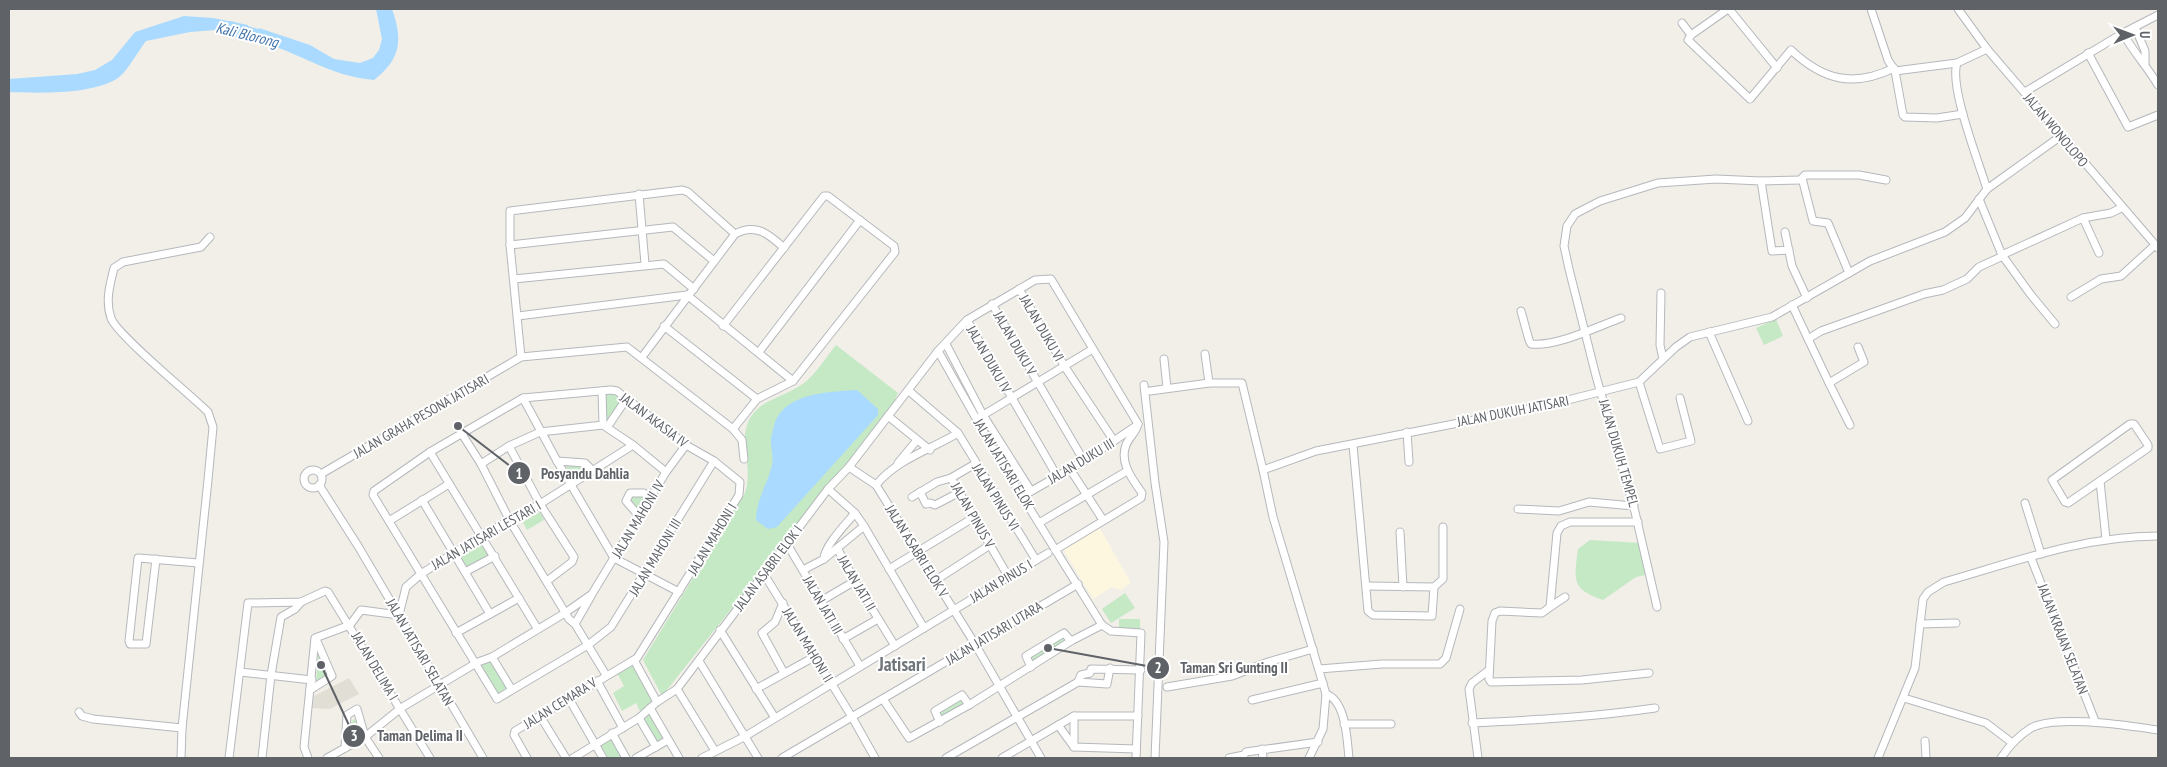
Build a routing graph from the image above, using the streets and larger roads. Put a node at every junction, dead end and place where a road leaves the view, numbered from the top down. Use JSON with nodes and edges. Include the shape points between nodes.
{"nodes":[{"id":1,"x":1728,"y":9,"type":"edge"},
{"id":2,"x":1871,"y":9,"type":"edge"},
{"id":3,"x":1958,"y":9,"type":"edge"},
{"id":4,"x":2158,"y":16,"type":"edge"},
{"id":5,"x":1682,"y":23,"type":"dead end"},
{"id":6,"x":2135,"y":28,"type":"junction"},
{"id":7,"x":2123,"y":33,"type":"junction"},
{"id":8,"x":1691,"y":35,"type":"junction"},
{"id":9,"x":1986,"y":49,"type":"junction"},
{"id":10,"x":2088,"y":53,"type":"junction"},
{"id":11,"x":1957,"y":63,"type":"junction"},
{"id":12,"x":2145,"y":63,"type":"junction"},
{"id":13,"x":1777,"y":68,"type":"junction"},
{"id":14,"x":1894,"y":69,"type":"junction"},
{"id":15,"x":2158,"y":85,"type":"edge"},
{"id":16,"x":2025,"y":92,"type":"junction"},
{"id":17,"x":1964,"y":114,"type":"junction"},
{"id":18,"x":2158,"y":115,"type":"edge"},
{"id":19,"x":2061,"y":136,"type":"junction"},
{"id":20,"x":1802,"y":180,"type":"junction"},
{"id":21,"x":1886,"y":180,"type":"dead end"},
{"id":22,"x":1761,"y":181,"type":"junction"},
{"id":23,"x":1987,"y":189,"type":"junction"},
{"id":24,"x":639,"y":194,"type":"junction"},
{"id":25,"x":1979,"y":199,"type":"junction"},
{"id":26,"x":2121,"y":208,"type":"junction"},
{"id":27,"x":2083,"y":218,"type":"junction"},
{"id":28,"x":860,"y":220,"type":"junction"},
{"id":29,"x":643,"y":230,"type":"junction"},
{"id":30,"x":1785,"y":232,"type":"dead end"},
{"id":31,"x":735,"y":234,"type":"junction"},
{"id":32,"x":210,"y":237,"type":"dead end"},
{"id":33,"x":510,"y":245,"type":"junction"},
{"id":34,"x":2157,"y":247,"type":"edge"},
{"id":35,"x":784,"y":248,"type":"junction"},
{"id":36,"x":1788,"y":250,"type":"junction"},
{"id":37,"x":2099,"y":253,"type":"dead end"},
{"id":38,"x":2003,"y":255,"type":"junction"},
{"id":39,"x":714,"y":261,"type":"junction"},
{"id":40,"x":645,"y":264,"type":"junction"},
{"id":41,"x":1848,"y":273,"type":"junction"},
{"id":42,"x":514,"y":279,"type":"junction"},
{"id":43,"x":694,"y":289,"type":"junction"},
{"id":44,"x":1019,"y":289,"type":"junction"},
{"id":45,"x":1661,"y":293,"type":"dead end"},
{"id":46,"x":686,"y":295,"type":"junction"},
{"id":47,"x":2071,"y":297,"type":"dead end"},
{"id":48,"x":1807,"y":298,"type":"junction"},
{"id":49,"x":992,"y":304,"type":"junction"},
{"id":50,"x":1792,"y":305,"type":"junction"},
{"id":51,"x":1521,"y":311,"type":"dead end"},
{"id":52,"x":518,"y":316,"type":"junction"},
{"id":53,"x":1621,"y":318,"type":"dead end"},
{"id":54,"x":967,"y":320,"type":"junction"},
{"id":55,"x":2055,"y":324,"type":"dead end"},
{"id":56,"x":664,"y":326,"type":"junction"},
{"id":57,"x":723,"y":326,"type":"junction"},
{"id":58,"x":1586,"y":331,"type":"junction"},
{"id":59,"x":1709,"y":332,"type":"junction"},
{"id":60,"x":1808,"y":339,"type":"junction"},
{"id":61,"x":946,"y":344,"type":"junction"},
{"id":62,"x":1858,"y":347,"type":"dead end"},
{"id":63,"x":1091,"y":350,"type":"junction"},
{"id":64,"x":938,"y":351,"type":"junction"},
{"id":65,"x":759,"y":352,"type":"junction"},
{"id":66,"x":1204,"y":354,"type":"dead end"},
{"id":67,"x":642,"y":356,"type":"junction"},
{"id":68,"x":521,"y":357,"type":"junction"},
{"id":69,"x":1663,"y":358,"type":"junction"},
{"id":70,"x":1164,"y":359,"type":"dead end"},
{"id":71,"x":1065,"y":367,"type":"junction"},
{"id":72,"x":793,"y":381,"type":"junction"},
{"id":73,"x":1038,"y":382,"type":"junction"},
{"id":74,"x":1639,"y":382,"type":"junction"},
{"id":75,"x":1209,"y":383,"type":"junction"},
{"id":76,"x":1829,"y":383,"type":"junction"},
{"id":77,"x":1144,"y":385,"type":"dead end"},
{"id":78,"x":1167,"y":388,"type":"junction"},
{"id":79,"x":602,"y":391,"type":"junction"},
{"id":80,"x":909,"y":391,"type":"junction"},
{"id":81,"x":1150,"y":391,"type":"dead end"},
{"id":82,"x":1602,"y":393,"type":"junction"},
{"id":83,"x":524,"y":398,"type":"junction"},
{"id":84,"x":627,"y":398,"type":"junction"},
{"id":85,"x":1680,"y":398,"type":"dead end"},
{"id":86,"x":757,"y":399,"type":"junction"},
{"id":87,"x":1012,"y":399,"type":"junction"},
{"id":88,"x":983,"y":415,"type":"junction"},
{"id":89,"x":888,"y":416,"type":"junction"},
{"id":90,"x":976,"y":419,"type":"junction"},
{"id":91,"x":1748,"y":421,"type":"dead end"},
{"id":92,"x":1138,"y":424,"type":"junction"},
{"id":93,"x":605,"y":425,"type":"junction"},
{"id":94,"x":1850,"y":425,"type":"dead end"},
{"id":95,"x":733,"y":429,"type":"junction"},
{"id":96,"x":540,"y":432,"type":"junction"},
{"id":97,"x":1407,"y":432,"type":"junction"},
{"id":98,"x":958,"y":433,"type":"junction"},
{"id":99,"x":462,"y":434,"type":"junction"},
{"id":100,"x":917,"y":440,"type":"junction"},
{"id":101,"x":1114,"y":442,"type":"junction"},
{"id":102,"x":633,"y":445,"type":"junction"},
{"id":103,"x":686,"y":445,"type":"junction"},
{"id":104,"x":1353,"y":445,"type":"junction"},
{"id":105,"x":508,"y":446,"type":"junction"},
{"id":106,"x":930,"y":450,"type":"junction"},
{"id":107,"x":430,"y":452,"type":"junction"},
{"id":108,"x":744,"y":458,"type":"dead end"},
{"id":109,"x":557,"y":461,"type":"junction"},
{"id":110,"x":714,"y":461,"type":"junction"},
{"id":111,"x":1084,"y":461,"type":"junction"},
{"id":112,"x":1409,"y":462,"type":"dead end"},
{"id":113,"x":481,"y":464,"type":"junction"},
{"id":114,"x":975,"y":464,"type":"junction"},
{"id":115,"x":896,"y":465,"type":"junction"},
{"id":116,"x":849,"y":467,"type":"junction"},
{"id":117,"x":1070,"y":469,"type":"junction"},
{"id":118,"x":592,"y":470,"type":"junction"},
{"id":119,"x":1263,"y":470,"type":"junction"},
{"id":120,"x":1127,"y":471,"type":"junction"},
{"id":121,"x":666,"y":472,"type":"junction"},
{"id":122,"x":321,"y":474,"type":"junction"},
{"id":123,"x":1057,"y":476,"type":"junction"},
{"id":124,"x":951,"y":478,"type":"junction"},
{"id":125,"x":2100,"y":481,"type":"junction"},
{"id":126,"x":449,"y":484,"type":"junction"},
{"id":127,"x":571,"y":484,"type":"junction"},
{"id":128,"x":319,"y":485,"type":"junction"},
{"id":129,"x":741,"y":486,"type":"joint"},
{"id":130,"x":876,"y":486,"type":"junction"},
{"id":131,"x":828,"y":489,"type":"junction"},
{"id":132,"x":1031,"y":491,"type":"junction"},
{"id":133,"x":920,"y":492,"type":"junction"},
{"id":134,"x":958,"y":493,"type":"junction"},
{"id":135,"x":1087,"y":493,"type":"junction"},
{"id":136,"x":912,"y":496,"type":"dead end"},
{"id":137,"x":1023,"y":497,"type":"junction"},
{"id":138,"x":651,"y":498,"type":"junction"},
{"id":139,"x":422,"y":500,"type":"junction"},
{"id":140,"x":540,"y":504,"type":"junction"},
{"id":141,"x":2025,"y":504,"type":"dead end"},
{"id":142,"x":1634,"y":506,"type":"junction"},
{"id":143,"x":1518,"y":509,"type":"dead end"},
{"id":144,"x":854,"y":513,"type":"junction"},
{"id":145,"x":639,"y":516,"type":"junction"},
{"id":146,"x":973,"y":518,"type":"junction"},
{"id":147,"x":1103,"y":520,"type":"junction"},
{"id":148,"x":389,"y":521,"type":"junction"},
{"id":149,"x":510,"y":521,"type":"junction"},
{"id":150,"x":1638,"y":522,"type":"junction"},
{"id":151,"x":1039,"y":523,"type":"junction"},
{"id":152,"x":864,"y":526,"type":"junction"},
{"id":153,"x":1443,"y":528,"type":"dead end"},
{"id":154,"x":1400,"y":532,"type":"dead end"},
{"id":155,"x":482,"y":535,"type":"junction"},
{"id":156,"x":2158,"y":536,"type":"edge"},
{"id":157,"x":2106,"y":538,"type":"junction"},
{"id":158,"x":787,"y":544,"type":"junction"},
{"id":159,"x":358,"y":546,"type":"joint"},
{"id":160,"x":990,"y":546,"type":"junction"},
{"id":161,"x":837,"y":548,"type":"junction"},
{"id":162,"x":917,"y":551,"type":"junction"},
{"id":163,"x":1052,"y":551,"type":"junction"},
{"id":164,"x":454,"y":553,"type":"junction"},
{"id":165,"x":2042,"y":554,"type":"junction"},
{"id":166,"x":494,"y":556,"type":"junction"},
{"id":167,"x":614,"y":558,"type":"junction"},
{"id":168,"x":2031,"y":558,"type":"junction"},
{"id":169,"x":156,"y":559,"type":"junction"},
{"id":170,"x":824,"y":559,"type":"junction"},
{"id":171,"x":1036,"y":560,"type":"junction"},
{"id":172,"x":198,"y":564,"type":"junction"},
{"id":173,"x":889,"y":569,"type":"junction"},
{"id":174,"x":804,"y":570,"type":"junction"},
{"id":175,"x":465,"y":572,"type":"junction"},
{"id":176,"x":645,"y":572,"type":"junction"},
{"id":177,"x":420,"y":574,"type":"junction"},
{"id":178,"x":764,"y":574,"type":"junction"},
{"id":179,"x":1008,"y":576,"type":"junction"},
{"id":180,"x":936,"y":580,"type":"junction"},
{"id":181,"x":547,"y":581,"type":"junction"},
{"id":182,"x":855,"y":581,"type":"junction"},
{"id":183,"x":1078,"y":584,"type":"junction"},
{"id":184,"x":1366,"y":586,"type":"junction"},
{"id":185,"x":1403,"y":587,"type":"junction"},
{"id":186,"x":1434,"y":587,"type":"junction"},
{"id":187,"x":680,"y":592,"type":"junction"},
{"id":188,"x":592,"y":594,"type":"junction"},
{"id":189,"x":1565,"y":597,"type":"dead end"},
{"id":190,"x":519,"y":598,"type":"junction"},
{"id":191,"x":821,"y":601,"type":"junction"},
{"id":192,"x":280,"y":602,"type":"junction"},
{"id":193,"x":301,"y":602,"type":"junction"},
{"id":194,"x":783,"y":603,"type":"junction"},
{"id":195,"x":1550,"y":607,"type":"junction"},
{"id":196,"x":1657,"y":607,"type":"dead end"},
{"id":197,"x":1460,"y":608,"type":"dead end"},
{"id":198,"x":953,"y":610,"type":"junction"},
{"id":199,"x":565,"y":613,"type":"junction"},
{"id":200,"x":490,"y":614,"type":"junction"},
{"id":201,"x":398,"y":615,"type":"junction"},
{"id":202,"x":281,"y":617,"type":"junction"},
{"id":203,"x":878,"y":618,"type":"junction"},
{"id":204,"x":1956,"y":623,"type":"dead end"},
{"id":205,"x":575,"y":624,"type":"junction"},
{"id":206,"x":1920,"y":624,"type":"junction"},
{"id":207,"x":350,"y":625,"type":"junction"},
{"id":208,"x":1102,"y":625,"type":"junction"},
{"id":209,"x":537,"y":628,"type":"junction"},
{"id":210,"x":924,"y":628,"type":"junction"},
{"id":211,"x":720,"y":630,"type":"junction"},
{"id":212,"x":456,"y":633,"type":"junction"},
{"id":213,"x":315,"y":638,"type":"junction"},
{"id":214,"x":843,"y":639,"type":"junction"},
{"id":215,"x":1071,"y":641,"type":"junction"},
{"id":216,"x":975,"y":644,"type":"junction"},
{"id":217,"x":588,"y":645,"type":"junction"},
{"id":218,"x":895,"y":646,"type":"junction"},
{"id":219,"x":1313,"y":649,"type":"junction"},
{"id":220,"x":492,"y":657,"type":"junction"},
{"id":221,"x":814,"y":657,"type":"junction"},
{"id":222,"x":634,"y":660,"type":"junction"},
{"id":223,"x":699,"y":661,"type":"junction"},
{"id":224,"x":475,"y":663,"type":"junction"},
{"id":225,"x":860,"y":666,"type":"junction"},
{"id":226,"x":1031,"y":667,"type":"junction"},
{"id":227,"x":1110,"y":668,"type":"junction"},
{"id":228,"x":1319,"y":669,"type":"junction"},
{"id":229,"x":1141,"y":670,"type":"junction"},
{"id":230,"x":1489,"y":670,"type":"junction"},
{"id":231,"x":240,"y":672,"type":"junction"},
{"id":232,"x":784,"y":673,"type":"junction"},
{"id":233,"x":1649,"y":673,"type":"dead end"},
{"id":234,"x":271,"y":675,"type":"junction"},
{"id":235,"x":606,"y":675,"type":"junction"},
{"id":236,"x":312,"y":680,"type":"junction"},
{"id":237,"x":596,"y":681,"type":"junction"},
{"id":238,"x":1078,"y":682,"type":"junction"},
{"id":239,"x":1323,"y":683,"type":"junction"},
{"id":240,"x":439,"y":684,"type":"junction"},
{"id":241,"x":831,"y":684,"type":"junction"},
{"id":242,"x":998,"y":687,"type":"junction"},
{"id":243,"x":1167,"y":687,"type":"dead end"},
{"id":244,"x":756,"y":689,"type":"junction"},
{"id":245,"x":310,"y":690,"type":"junction"},
{"id":246,"x":512,"y":690,"type":"junction"},
{"id":247,"x":677,"y":690,"type":"junction"},
{"id":248,"x":1326,"y":694,"type":"junction"},
{"id":249,"x":568,"y":697,"type":"junction"},
{"id":250,"x":1904,"y":698,"type":"junction"},
{"id":251,"x":883,"y":699,"type":"junction"},
{"id":252,"x":1252,"y":700,"type":"dead end"},
{"id":253,"x":657,"y":702,"type":"junction"},
{"id":254,"x":969,"y":705,"type":"junction"},
{"id":255,"x":400,"y":708,"type":"junction"},
{"id":256,"x":650,"y":708,"type":"junction"},
{"id":257,"x":1655,"y":708,"type":"dead end"},
{"id":258,"x":79,"y":712,"type":"dead end"},
{"id":259,"x":540,"y":716,"type":"junction"},
{"id":260,"x":1074,"y":716,"type":"junction"},
{"id":261,"x":1138,"y":716,"type":"junction"},
{"id":262,"x":852,"y":717,"type":"junction"},
{"id":263,"x":1015,"y":717,"type":"junction"},
{"id":264,"x":639,"y":718,"type":"junction"},
{"id":265,"x":776,"y":718,"type":"junction"},
{"id":266,"x":2095,"y":721,"type":"junction"},
{"id":267,"x":940,"y":722,"type":"junction"},
{"id":268,"x":1472,"y":723,"type":"junction"},
{"id":269,"x":1344,"y":724,"type":"junction"},
{"id":270,"x":1391,"y":724,"type":"dead end"},
{"id":271,"x":1058,"y":725,"type":"junction"},
{"id":272,"x":182,"y":728,"type":"junction"},
{"id":273,"x":622,"y":728,"type":"junction"},
{"id":274,"x":2158,"y":730,"type":"edge"},
{"id":275,"x":612,"y":733,"type":"junction"},
{"id":276,"x":365,"y":737,"type":"junction"},
{"id":277,"x":744,"y":737,"type":"junction"},
{"id":278,"x":668,"y":740,"type":"junction"},
{"id":279,"x":1925,"y":741,"type":"dead end"},
{"id":280,"x":1032,"y":742,"type":"junction"},
{"id":281,"x":1318,"y":742,"type":"junction"},
{"id":282,"x":2012,"y":742,"type":"junction"},
{"id":283,"x":594,"y":744,"type":"junction"},
{"id":284,"x":656,"y":747,"type":"junction"},
{"id":285,"x":1074,"y":747,"type":"junction"},
{"id":286,"x":345,"y":748,"type":"junction"},
{"id":287,"x":1136,"y":749,"type":"junction"},
{"id":288,"x":1262,"y":749,"type":"junction"},
{"id":289,"x":715,"y":751,"type":"junction"},
{"id":290,"x":872,"y":757,"type":"edge"},
{"id":291,"x":181,"y":758,"type":"edge"},
{"id":292,"x":229,"y":758,"type":"edge"},
{"id":293,"x":262,"y":758,"type":"edge"},
{"id":294,"x":308,"y":758,"type":"edge"},
{"id":295,"x":327,"y":758,"type":"edge"},
{"id":296,"x":379,"y":758,"type":"edge"},
{"id":297,"x":430,"y":758,"type":"edge"},
{"id":298,"x":483,"y":758,"type":"edge"},
{"id":299,"x":527,"y":758,"type":"edge"},
{"id":300,"x":566,"y":758,"type":"edge"},
{"id":301,"x":573,"y":758,"type":"edge"},
{"id":302,"x":603,"y":758,"type":"edge"},
{"id":303,"x":626,"y":758,"type":"edge"},
{"id":304,"x":636,"y":758,"type":"edge"},
{"id":305,"x":679,"y":758,"type":"edge"},
{"id":306,"x":702,"y":758,"type":"edge"},
{"id":307,"x":758,"y":758,"type":"edge"},
{"id":308,"x":782,"y":758,"type":"edge"},
{"id":309,"x":946,"y":758,"type":"edge"},
{"id":310,"x":1004,"y":758,"type":"edge"},
{"id":311,"x":1041,"y":758,"type":"edge"},
{"id":312,"x":1136,"y":758,"type":"edge"},
{"id":313,"x":1155,"y":758,"type":"edge"},
{"id":314,"x":1229,"y":758,"type":"edge"},
{"id":315,"x":1262,"y":758,"type":"edge"},
{"id":316,"x":1309,"y":758,"type":"edge"},
{"id":317,"x":1349,"y":758,"type":"edge"},
{"id":318,"x":1478,"y":758,"type":"edge"},
{"id":319,"x":1878,"y":758,"type":"edge"},
{"id":320,"x":1926,"y":758,"type":"edge"},
{"id":321,"x":2002,"y":758,"type":"edge"}],
"edges":[{"from":1,"to":8,"type":"street"},
{"from":1,"to":13,"type":"street"},
{"from":2,"to":14,"type":"street"},
{"from":3,"to":9,"type":"street","name":"JALAN WONOLOPO"},
{"from":4,"to":6,"type":"street"},
{"from":5,"to":8,"type":"street"},
{"from":6,"to":7,"type":"street"},
{"from":6,"to":12,"type":"street","via":[[2146,51]]},
{"from":7,"to":10,"type":"street"},
{"from":7,"to":12,"type":"street","via":[[2135,55]]},
{"from":8,"to":13,"type":"street","via":[[1689,42],[1750,99]]},
{"from":9,"to":11,"type":"street"},
{"from":9,"to":16,"type":"street","name":"JALAN WONOLOPO"},
{"from":10,"to":16,"type":"street"},
{"from":10,"to":18,"type":"street","via":[[2128,128]]},
{"from":11,"to":14,"type":"street"},
{"from":11,"to":17,"type":"street","via":[[1955,76]]},
{"from":12,"to":15,"type":"street"},
{"from":13,"to":14,"type":"street","via":[[1791,50],[1820,73],[1836,78],[1858,79]]},
{"from":14,"to":17,"type":"street","via":[[1905,117],[1937,118]]},
{"from":16,"to":19,"type":"street","name":"JALAN WONOLOPO"},
{"from":17,"to":23,"type":"street"},
{"from":19,"to":23,"type":"street","name":"JALAN DUKUH TEMPEL"},
{"from":19,"to":26,"type":"street","name":"JALAN WONOLOPO"},
{"from":20,"to":21,"type":"street","via":[[1805,176],[1859,175]]},
{"from":20,"to":22,"type":"street"},
{"from":20,"to":41,"type":"street","via":[[1814,221],[1828,223]]},
{"from":22,"to":36,"type":"street","via":[[1772,250]]},
{"from":22,"to":58,"type":"street","via":[[1716,179],[1658,183],[1609,196],[1575,214],[1566,226],[1564,246]]},
{"from":23,"to":25,"type":"street","name":"JALAN DUKUH TEMPEL"},
{"from":24,"to":29,"type":"street"},
{"from":24,"to":31,"type":"street","via":[[688,192]]},
{"from":24,"to":33,"type":"street","via":[[512,210],[508,214]]},
{"from":25,"to":38,"type":"street"},
{"from":25,"to":41,"type":"street","name":"JALAN DUKUH TEMPEL","via":[[1960,223],[1945,232],[1886,254]]},
{"from":26,"to":27,"type":"street"},
{"from":26,"to":34,"type":"street","name":"JALAN WONOLOPO"},
{"from":27,"to":37,"type":"street"},
{"from":27,"to":38,"type":"street"},
{"from":28,"to":35,"type":"street","via":[[824,196]]},
{"from":28,"to":65,"type":"street"},
{"from":28,"to":72,"type":"street","via":[[893,244],[895,252]]},
{"from":29,"to":33,"type":"street"},
{"from":29,"to":39,"type":"street","via":[[673,227]]},
{"from":29,"to":40,"type":"street"},
{"from":30,"to":36,"type":"street"},
{"from":31,"to":35,"type":"street","via":[[747,228],[761,230]]},
{"from":31,"to":39,"type":"street"},
{"from":32,"to":172,"type":"street","via":[[201,247],[122,262],[114,268],[108,307],[111,320],[127,338],[208,412],[212,421]]},
{"from":33,"to":42,"type":"street"},
{"from":34,"to":47,"type":"street","via":[[2121,276],[2101,279]]},
{"from":35,"to":57,"type":"street"},
{"from":36,"to":48,"type":"street"},
{"from":38,"to":55,"type":"street"},
{"from":38,"to":60,"type":"street","via":[[1953,286],[1821,331]]},
{"from":39,"to":43,"type":"street"},
{"from":40,"to":42,"type":"street"},
{"from":40,"to":43,"type":"street","via":[[666,265]]},
{"from":41,"to":48,"type":"street","name":"JALAN DUKUH TEMPEL"},
{"from":42,"to":52,"type":"street"},
{"from":43,"to":46,"type":"street"},
{"from":44,"to":49,"type":"street"},
{"from":44,"to":63,"type":"street","via":[[1035,280],[1051,279]]},
{"from":44,"to":71,"type":"street","name":"JALAN DUKU VI"},
{"from":45,"to":69,"type":"street","via":[[1660,345]]},
{"from":46,"to":52,"type":"street"},
{"from":46,"to":56,"type":"street"},
{"from":46,"to":57,"type":"street"},
{"from":48,"to":50,"type":"street","name":"JALAN DUKUH TEMPEL"},
{"from":49,"to":54,"type":"street"},
{"from":49,"to":73,"type":"street","name":"JALAN DUKU V"},
{"from":50,"to":59,"type":"street","name":"JALAN DUKUH TEMPEL","via":[[1754,323]]},
{"from":50,"to":60,"type":"street"},
{"from":51,"to":58,"type":"street","via":[[1531,344],[1559,340]]},
{"from":52,"to":68,"type":"street"},
{"from":53,"to":58,"type":"street"},
{"from":54,"to":61,"type":"street"},
{"from":54,"to":87,"type":"street","name":"JALAN DUKU IV"},
{"from":56,"to":67,"type":"street"},
{"from":56,"to":86,"type":"street"},
{"from":57,"to":65,"type":"street"},
{"from":58,"to":82,"type":"street"},
{"from":59,"to":69,"type":"street","name":"JALAN DUKUH TEMPEL","via":[[1687,339]]},
{"from":59,"to":91,"type":"street"},
{"from":60,"to":76,"type":"street"},
{"from":61,"to":64,"type":"street"},
{"from":61,"to":88,"type":"street","name":"JALAN JATISARI ELOK"},
{"from":62,"to":76,"type":"street","via":[[1864,362]]},
{"from":63,"to":71,"type":"street"},
{"from":63,"to":92,"type":"street"},
{"from":64,"to":80,"type":"street","name":"JALAN ASABRI ELOK I"},
{"from":64,"to":90,"type":"street","name":"JALAN JATISARI ELOK"},
{"from":65,"to":72,"type":"street"},
{"from":66,"to":75,"type":"street"},
{"from":67,"to":68,"type":"street","name":"JALAN GRAHA PESONA JATISARI","via":[[627,347]]},
{"from":67,"to":95,"type":"street","name":"JALAN GRAHA PESONA JATISARI"},
{"from":68,"to":122,"type":"street","name":"JALAN GRAHA PESONA JATISARI"},
{"from":69,"to":74,"type":"street","name":"JALAN DUKUH TEMPEL"},
{"from":70,"to":78,"type":"street"},
{"from":71,"to":73,"type":"street","name":"JALAN DUKU VI"},
{"from":71,"to":101,"type":"street","name":"JALAN DUKU VI"},
{"from":72,"to":86,"type":"street"},
{"from":73,"to":87,"type":"street","name":"JALAN DUKU V"},
{"from":73,"to":111,"type":"street","name":"JALAN DUKU V"},
{"from":74,"to":82,"type":"street","name":"JALAN DUKUH TEMPEL"},
{"from":74,"to":85,"type":"street","via":[[1660,449],[1691,441]]},
{"from":75,"to":78,"type":"street"},
{"from":75,"to":119,"type":"street","via":[[1237,381],[1244,386]]},
{"from":76,"to":94,"type":"street"},
{"from":77,"to":313,"type":"street","via":[[1164,542]]},
{"from":78,"to":81,"type":"street"},
{"from":79,"to":83,"type":"street","name":"JALAN AKASIA IV"},
{"from":79,"to":84,"type":"street","name":"JALAN AKASIA IV","via":[[614,390]]},
{"from":79,"to":93,"type":"street"},
{"from":80,"to":89,"type":"street","name":"JALAN ASABRI ELOK I"},
{"from":80,"to":98,"type":"street"},
{"from":82,"to":97,"type":"street","name":"JALAN DUKUH JATISARI"},
{"from":82,"to":142,"type":"street","name":"JALAN DUKUH TEMPEL"},
{"from":83,"to":96,"type":"street"},
{"from":83,"to":99,"type":"street"},
{"from":84,"to":93,"type":"street"},
{"from":84,"to":103,"type":"street","name":"JALAN AKASIA IV"},
{"from":86,"to":95,"type":"street"},
{"from":87,"to":88,"type":"street","name":"JALAN DUKU IV"},
{"from":87,"to":123,"type":"street","name":"JALAN DUKU IV"},
{"from":88,"to":90,"type":"street","name":"JALAN DUKU IV"},
{"from":88,"to":132,"type":"street","name":"JALAN JATISARI ELOK"},
{"from":89,"to":100,"type":"street"},
{"from":89,"to":116,"type":"street","name":"JALAN ASABRI ELOK I"},
{"from":90,"to":137,"type":"street","name":"JALAN JATISARI ELOK"},
{"from":92,"to":101,"type":"street","name":"JALAN DUKU III"},
{"from":92,"to":120,"type":"street","via":[[1126,444]]},
{"from":93,"to":96,"type":"street"},
{"from":93,"to":102,"type":"street"},
{"from":95,"to":108,"type":"street","name":"JALAN GRAHA PESONA JATISARI","via":[[742,440]]},
{"from":96,"to":105,"type":"street"},
{"from":96,"to":109,"type":"street"},
{"from":97,"to":104,"type":"street","name":"JALAN DUKUH JATISARI"},
{"from":97,"to":112,"type":"street"},
{"from":98,"to":106,"type":"street"},
{"from":98,"to":114,"type":"street","name":"JALAN PINUS VI"},
{"from":99,"to":107,"type":"street"},
{"from":99,"to":113,"type":"street"},
{"from":100,"to":106,"type":"street"},
{"from":100,"to":115,"type":"street"},
{"from":101,"to":111,"type":"street","name":"JALAN DUKU III"},
{"from":102,"to":118,"type":"street","name":"JALAN JATISARI LESTARI I"},
{"from":102,"to":121,"type":"street"},
{"from":103,"to":110,"type":"street","name":"JALAN AKASIA IV"},
{"from":103,"to":121,"type":"street","name":"JALAN MAHONI IV"},
{"from":104,"to":119,"type":"street","name":"JALAN DUKUH JATISARI","via":[[1316,451]]},
{"from":104,"to":184,"type":"street"},
{"from":105,"to":113,"type":"street"},
{"from":105,"to":140,"type":"street"},
{"from":106,"to":115,"type":"street"},
{"from":107,"to":126,"type":"street"},
{"from":107,"to":148,"type":"street","via":[[374,490],[373,495]]},
{"from":109,"to":118,"type":"street","via":[[585,463]]},
{"from":109,"to":127,"type":"street"},
{"from":110,"to":129,"type":"street","name":"JALAN AKASIA IV","via":[[738,479]]},
{"from":110,"to":176,"type":"street","name":"JALAN MAHONI III"},
{"from":111,"to":117,"type":"street","name":"JALAN DUKU III"},
{"from":113,"to":149,"type":"street"},
{"from":114,"to":124,"type":"street","name":"JALAN PINUS V"},
{"from":114,"to":171,"type":"street","name":"JALAN PINUS VI"},
{"from":115,"to":130,"type":"street"},
{"from":116,"to":130,"type":"street","name":"JALAN ASABRI ELOK V"},
{"from":116,"to":131,"type":"street","name":"JALAN ASABRI ELOK I"},
{"from":117,"to":123,"type":"street","name":"JALAN DUKU III"},
{"from":117,"to":135,"type":"street"},
{"from":118,"to":127,"type":"street","name":"JALAN JATISARI LESTARI I"},
{"from":119,"to":219,"type":"street","via":[[1273,517]]},
{"from":120,"to":135,"type":"street"},
{"from":120,"to":147,"type":"street","name":"JALAN PINUS I","via":[[1142,496]]},
{"from":121,"to":138,"type":"street","name":"JALAN MAHONI IV"},
{"from":122,"to":128,"type":"street"},
{"from":122,"to":128,"type":"street","name":"JALAN GRAHA PESONA JATISARI","via":[[310,471],[305,478],[308,486],[314,488]]},
{"from":123,"to":132,"type":"street","name":"JALAN DUKU III"},
{"from":124,"to":133,"type":"street"},
{"from":124,"to":134,"type":"street","name":"JALAN PINUS V"},
{"from":125,"to":125,"type":"street","via":[[2066,503],[2052,483],[2092,451],[2134,424],[2148,447]]},
{"from":125,"to":157,"type":"street"},
{"from":126,"to":139,"type":"street"},
{"from":126,"to":155,"type":"street"},
{"from":127,"to":140,"type":"street","name":"JALAN JATISARI LESTARI I"},
{"from":127,"to":167,"type":"street"},
{"from":128,"to":159,"type":"street","name":"JALAN GRAHA PESONA JATISARI"},
{"from":129,"to":187,"type":"street","name":"JALAN MAHONI I","via":[[739,495]]},
{"from":130,"to":162,"type":"street","name":"JALAN ASABRI ELOK V"},
{"from":131,"to":144,"type":"street"},
{"from":131,"to":158,"type":"street","name":"JALAN ASABRI ELOK I"},
{"from":132,"to":137,"type":"street","name":"JALAN DUKU III"},
{"from":133,"to":134,"type":"street","via":[[926,504],[935,505]]},
{"from":133,"to":136,"type":"street"},
{"from":134,"to":146,"type":"street","name":"JALAN PINUS V"},
{"from":135,"to":147,"type":"street"},
{"from":135,"to":151,"type":"street"},
{"from":137,"to":151,"type":"street","name":"JALAN JATISARI ELOK"},
{"from":138,"to":145,"type":"street","name":"JALAN MAHONI IV"},
{"from":138,"to":145,"type":"street","via":[[644,493],[630,493],[626,501]]},
{"from":139,"to":148,"type":"street"},
{"from":139,"to":164,"type":"street"},
{"from":140,"to":149,"type":"street","name":"JALAN JATISARI LESTARI I"},
{"from":140,"to":181,"type":"street","via":[[574,558]]},
{"from":141,"to":165,"type":"street"},
{"from":142,"to":143,"type":"street","via":[[1589,502],[1559,511]]},
{"from":142,"to":150,"type":"street","name":"JALAN DUKUH TEMPEL"},
{"from":144,"to":152,"type":"street"},
{"from":144,"to":170,"type":"street"},
{"from":145,"to":167,"type":"street","name":"JALAN MAHONI IV"},
{"from":146,"to":160,"type":"street","name":"JALAN PINUS V"},
{"from":146,"to":162,"type":"street"},
{"from":147,"to":163,"type":"street","name":"JALAN PINUS I"},
{"from":148,"to":177,"type":"street"},
{"from":149,"to":155,"type":"street","name":"JALAN JATISARI LESTARI I"},
{"from":149,"to":181,"type":"street"},
{"from":150,"to":195,"type":"street","via":[[1570,522],[1560,526]]},
{"from":150,"to":196,"type":"street","name":"JALAN DUKUH TEMPEL"},
{"from":151,"to":163,"type":"street","name":"JALAN JATISARI ELOK"},
{"from":152,"to":161,"type":"street"},
{"from":152,"to":173,"type":"street"},
{"from":153,"to":186,"type":"street","via":[[1443,579]]},
{"from":154,"to":185,"type":"street"},
{"from":155,"to":164,"type":"street","name":"JALAN JATISARI LESTARI I"},
{"from":155,"to":166,"type":"street"},
{"from":156,"to":157,"type":"street"},
{"from":157,"to":165,"type":"street"},
{"from":158,"to":174,"type":"street","name":"JALAN JATI III"},
{"from":158,"to":178,"type":"street","name":"JALAN ASABRI ELOK I"},
{"from":159,"to":201,"type":"street","name":"JALAN JATISARI SELATAN"},
{"from":160,"to":179,"type":"street","name":"JALAN PINUS V"},
{"from":160,"to":180,"type":"street"},
{"from":161,"to":170,"type":"street"},
{"from":161,"to":182,"type":"street","name":"JALAN JATI II"},
{"from":162,"to":173,"type":"street"},
{"from":162,"to":180,"type":"street","name":"JALAN ASABRI ELOK V"},
{"from":163,"to":171,"type":"street","name":"JALAN PINUS I"},
{"from":163,"to":183,"type":"street","name":"JALAN JATISARI ELOK"},
{"from":164,"to":175,"type":"street"},
{"from":164,"to":177,"type":"street","name":"JALAN JATISARI LESTARI I"},
{"from":165,"to":168,"type":"street"},
{"from":166,"to":175,"type":"street"},
{"from":166,"to":190,"type":"street"},
{"from":167,"to":176,"type":"street"},
{"from":167,"to":188,"type":"street","name":"JALAN MAHONI IV"},
{"from":168,"to":206,"type":"street","via":[[1934,587],[1923,599]]},
{"from":168,"to":266,"type":"street","name":"JALAN KRAJAN SELATAN"},
{"from":169,"to":169,"type":"street","via":[[138,558],[130,644],[146,644]]},
{"from":169,"to":172,"type":"street"},
{"from":170,"to":174,"type":"street"},
{"from":171,"to":179,"type":"street","name":"JALAN PINUS I"},
{"from":172,"to":272,"type":"street"},
{"from":173,"to":210,"type":"street"},
{"from":174,"to":191,"type":"street","name":"JALAN JATI III"},
{"from":175,"to":200,"type":"street"},
{"from":176,"to":187,"type":"street"},
{"from":176,"to":217,"type":"street","name":"JALAN MAHONI III","via":[[613,625]]},
{"from":177,"to":201,"type":"street","name":"JALAN JATISARI LESTARI I","via":[[406,587]]},
{"from":177,"to":212,"type":"street"},
{"from":178,"to":194,"type":"street","name":"JALAN MAHONI II"},
{"from":178,"to":211,"type":"street","name":"JALAN ASABRI ELOK I"},
{"from":179,"to":198,"type":"street","name":"JALAN PINUS I"},
{"from":180,"to":198,"type":"street","name":"JALAN ASABRI ELOK V"},
{"from":181,"to":199,"type":"street"},
{"from":182,"to":191,"type":"street"},
{"from":182,"to":203,"type":"street","name":"JALAN JATI II"},
{"from":183,"to":208,"type":"street","name":"JALAN JATISARI ELOK"},
{"from":183,"to":216,"type":"street","name":"JALAN JATISARI UTARA"},
{"from":184,"to":185,"type":"street"},
{"from":184,"to":186,"type":"street","via":[[1369,614],[1430,616],[1433,614]]},
{"from":185,"to":186,"type":"street"},
{"from":187,"to":222,"type":"street","name":"JALAN MAHONI I"},
{"from":188,"to":199,"type":"street","name":"JALAN MAHONI IV"},
{"from":188,"to":205,"type":"street","name":"JALAN MAHONI IV"},
{"from":189,"to":195,"type":"street"},
{"from":190,"to":200,"type":"street"},
{"from":190,"to":209,"type":"street"},
{"from":191,"to":214,"type":"street","name":"JALAN JATI III"},
{"from":192,"to":193,"type":"street"},
{"from":192,"to":202,"type":"street"},
{"from":192,"to":231,"type":"street","via":[[248,603]]},
{"from":193,"to":202,"type":"street","via":[[295,610]]},
{"from":193,"to":207,"type":"street","name":"JALAN DELIMA I","via":[[326,592]]},
{"from":194,"to":221,"type":"street","name":"JALAN MAHONI II"},
{"from":194,"to":232,"type":"street","via":[[775,622],[762,634]]},
{"from":195,"to":230,"type":"street","via":[[1542,613],[1495,613]]},
{"from":197,"to":228,"type":"street","via":[[1446,658],[1440,664]]},
{"from":198,"to":210,"type":"street","name":"JALAN PINUS I"},
{"from":198,"to":216,"type":"street","name":"JALAN ASABRI ELOK V"},
{"from":199,"to":205,"type":"street"},
{"from":199,"to":209,"type":"street","name":"JALAN MAHONI IV"},
{"from":200,"to":212,"type":"street"},
{"from":201,"to":207,"type":"street","via":[[362,610]]},
{"from":201,"to":240,"type":"street","name":"JALAN JATISARI SELATAN"},
{"from":202,"to":234,"type":"street"},
{"from":203,"to":214,"type":"street","name":"JALAN JATI II"},
{"from":203,"to":218,"type":"street","name":"JALAN JATI II"},
{"from":204,"to":206,"type":"street"},
{"from":205,"to":217,"type":"street"},
{"from":206,"to":250,"type":"street","via":[[1917,658]]},
{"from":207,"to":213,"type":"street"},
{"from":207,"to":255,"type":"street","name":"JALAN DELIMA I"},
{"from":208,"to":215,"type":"street"},
{"from":208,"to":229,"type":"street","via":[[1110,631],[1141,633]]},
{"from":209,"to":220,"type":"street","name":"JALAN MAHONI IV"},
{"from":210,"to":218,"type":"street","name":"JALAN PINUS I"},
{"from":211,"to":223,"type":"street","name":"JALAN ASABRI ELOK I"},
{"from":211,"to":244,"type":"street"},
{"from":212,"to":224,"type":"street"},
{"from":213,"to":236,"type":"street"},
{"from":213,"to":245,"type":"street","via":[[332,676]]},
{"from":214,"to":225,"type":"street","name":"JALAN JATI III"},
{"from":215,"to":226,"type":"street"},
{"from":215,"to":226,"type":"street","via":[[1064,633],[1026,656]]},
{"from":216,"to":242,"type":"street","name":"JALAN ASABRI ELOK V"},
{"from":216,"to":251,"type":"street","name":"JALAN JATISARI UTARA"},
{"from":217,"to":235,"type":"street"},
{"from":217,"to":246,"type":"street","name":"JALAN MAHONI III"},
{"from":218,"to":225,"type":"street","name":"JALAN PINUS I"},
{"from":219,"to":228,"type":"street"},
{"from":219,"to":243,"type":"street","via":[[1232,676]]},
{"from":220,"to":224,"type":"street","name":"JALAN MAHONI IV"},
{"from":220,"to":246,"type":"street"},
{"from":221,"to":232,"type":"street"},
{"from":221,"to":241,"type":"street","name":"JALAN MAHONI II"},
{"from":222,"to":235,"type":"street","name":"JALAN MAHONI I"},
{"from":222,"to":253,"type":"street"},
{"from":223,"to":247,"type":"street","name":"JALAN ASABRI ELOK I"},
{"from":223,"to":277,"type":"street"},
{"from":224,"to":240,"type":"street","name":"JALAN MAHONI IV"},
{"from":224,"to":246,"type":"street","via":[[495,697]]},
{"from":225,"to":241,"type":"street","name":"JALAN PINUS I"},
{"from":226,"to":242,"type":"street"},
{"from":227,"to":229,"type":"street"},
{"from":227,"to":238,"type":"street","via":[[1092,669],[1090,673],[1081,675]]},
{"from":227,"to":238,"type":"street","via":[[1107,684]]},
{"from":228,"to":239,"type":"street"},
{"from":229,"to":261,"type":"street"},
{"from":230,"to":233,"type":"street","via":[[1491,682],[1524,683]]},
{"from":230,"to":268,"type":"street","via":[[1469,687]]},
{"from":231,"to":234,"type":"street"},
{"from":231,"to":292,"type":"street"},
{"from":232,"to":244,"type":"street"},
{"from":234,"to":236,"type":"street"},
{"from":234,"to":293,"type":"street"},
{"from":235,"to":237,"type":"street","name":"JALAN CEMARA V"},
{"from":236,"to":245,"type":"street"},
{"from":237,"to":249,"type":"street","name":"JALAN CEMARA V"},
{"from":237,"to":273,"type":"street"},
{"from":238,"to":263,"type":"street"},
{"from":239,"to":248,"type":"street"},
{"from":239,"to":252,"type":"street"},
{"from":240,"to":255,"type":"street","name":"JALAN MAHONI IV"},
{"from":240,"to":298,"type":"street","name":"JALAN JATISARI SELATAN"},
{"from":241,"to":262,"type":"street","name":"JALAN MAHONI II"},
{"from":241,"to":265,"type":"street"},
{"from":242,"to":254,"type":"street"},
{"from":242,"to":263,"type":"street","name":"JALAN ASABRI ELOK V"},
{"from":244,"to":265,"type":"street"},
{"from":245,"to":294,"type":"street","via":[[304,747]]},
{"from":247,"to":253,"type":"street","name":"JALAN ASABRI ELOK I"},
{"from":247,"to":289,"type":"street"},
{"from":248,"to":269,"type":"street","via":[[1335,699]]},
{"from":248,"to":281,"type":"street","via":[[1324,726]]},
{"from":249,"to":259,"type":"street","name":"JALAN CEMARA V"},
{"from":249,"to":283,"type":"street"},
{"from":250,"to":282,"type":"street","via":[[1986,723]]},
{"from":250,"to":319,"type":"street"},
{"from":251,"to":262,"type":"street","name":"JALAN JATISARI UTARA"},
{"from":251,"to":267,"type":"street","via":[[907,738]]},
{"from":253,"to":256,"type":"street","name":"JALAN ASABRI ELOK I"},
{"from":254,"to":267,"type":"street"},
{"from":254,"to":267,"type":"street","via":[[962,695],[954,699],[935,711]]},
{"from":255,"to":276,"type":"street","name":"JALAN MAHONI IV"},
{"from":255,"to":297,"type":"street","name":"JALAN DELIMA I"},
{"from":256,"to":264,"type":"street","name":"JALAN ASABRI ELOK I"},
{"from":256,"to":278,"type":"street"},
{"from":257,"to":268,"type":"street","via":[[1590,717]]},
{"from":258,"to":272,"type":"street","via":[[93,718]]},
{"from":259,"to":299,"type":"street","name":"JALAN CEMARA V","via":[[514,735]]},
{"from":259,"to":300,"type":"street"},
{"from":260,"to":261,"type":"street"},
{"from":260,"to":271,"type":"street"},
{"from":260,"to":285,"type":"street"},
{"from":261,"to":287,"type":"street"},
{"from":262,"to":290,"type":"street","name":"JALAN MAHONI II"},
{"from":262,"to":308,"type":"street","name":"JALAN JATISARI UTARA"},
{"from":263,"to":280,"type":"street","name":"JALAN ASABRI ELOK V"},
{"from":263,"to":309,"type":"street"},
{"from":264,"to":273,"type":"street","name":"JALAN ASABRI ELOK I"},
{"from":264,"to":284,"type":"street"},
{"from":265,"to":277,"type":"street"},
{"from":266,"to":274,"type":"street"},
{"from":266,"to":282,"type":"street","via":[[2038,726]]},
{"from":268,"to":318,"type":"street"},
{"from":269,"to":270,"type":"street"},
{"from":269,"to":317,"type":"street"},
{"from":271,"to":280,"type":"street"},
{"from":271,"to":285,"type":"street"},
{"from":272,"to":291,"type":"street"},
{"from":273,"to":275,"type":"street","name":"JALAN ASABRI ELOK I"},
{"from":275,"to":283,"type":"street","name":"JALAN ASABRI ELOK I"},
{"from":275,"to":303,"type":"street"},
{"from":276,"to":286,"type":"street","name":"JALAN MAHONI IV"},
{"from":276,"to":286,"type":"street","via":[[357,710],[349,712]]},
{"from":276,"to":296,"type":"street"},
{"from":277,"to":289,"type":"street"},
{"from":277,"to":307,"type":"street"},
{"from":278,"to":284,"type":"street"},
{"from":278,"to":305,"type":"street"},
{"from":279,"to":320,"type":"street"},
{"from":280,"to":310,"type":"street"},
{"from":280,"to":311,"type":"street","name":"JALAN ASABRI ELOK V"},
{"from":281,"to":288,"type":"street"},
{"from":281,"to":316,"type":"street"},
{"from":282,"to":321,"type":"street"},
{"from":283,"to":301,"type":"street","name":"JALAN ASABRI ELOK I"},
{"from":283,"to":302,"type":"street"},
{"from":284,"to":304,"type":"street"},
{"from":285,"to":287,"type":"street"},
{"from":286,"to":295,"type":"street","name":"JALAN MAHONI IV"},
{"from":287,"to":312,"type":"street"},
{"from":288,"to":314,"type":"street"},
{"from":288,"to":315,"type":"street"},
{"from":289,"to":306,"type":"street"}]}
